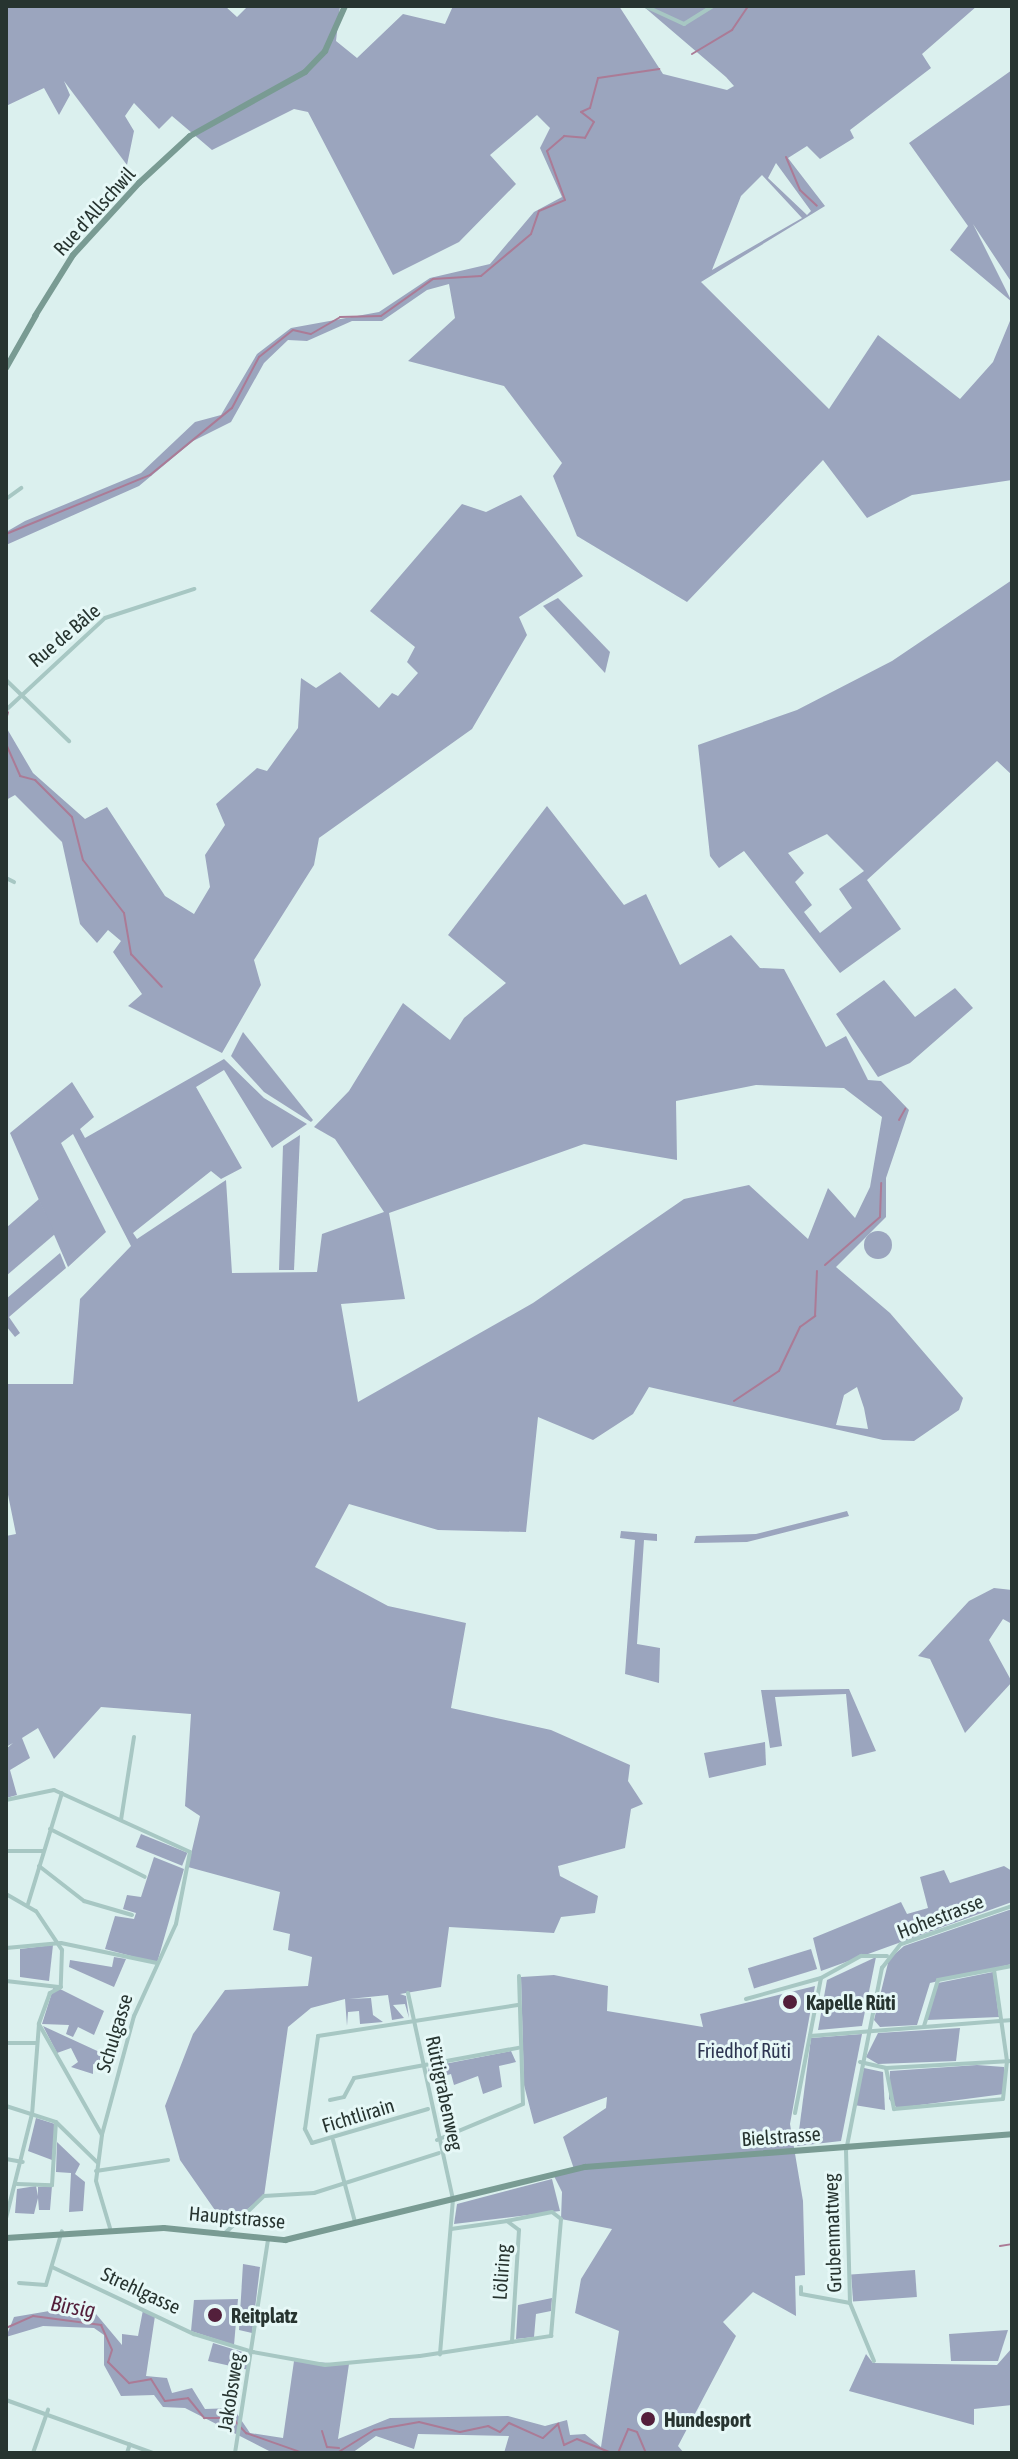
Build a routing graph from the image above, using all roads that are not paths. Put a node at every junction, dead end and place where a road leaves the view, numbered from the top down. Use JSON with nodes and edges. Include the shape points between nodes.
{"nodes":[{"id":1,"x":345,"y":6,"type":"edge"},
{"id":2,"x":645,"y":6,"type":"edge"},
{"id":3,"x":713,"y":6,"type":"edge"},
{"id":4,"x":6,"y":349,"type":"edge"},
{"id":5,"x":18,"y":349,"type":"junction"},
{"id":6,"x":6,"y":368,"type":"edge"},
{"id":7,"x":21,"y":488,"type":"dead end"},
{"id":8,"x":6,"y":499,"type":"edge"},
{"id":9,"x":194,"y":589,"type":"dead end"},
{"id":10,"x":6,"y":680,"type":"edge"},
{"id":11,"x":22,"y":691,"type":"junction"},
{"id":12,"x":6,"y":710,"type":"edge"},
{"id":13,"x":69,"y":741,"type":"dead end"},
{"id":14,"x":6,"y":878,"type":"edge"},
{"id":15,"x":14,"y":882,"type":"dead end"},
{"id":16,"x":134,"y":1737,"type":"dead end"},
{"id":17,"x":62,"y":1793,"type":"junction"},
{"id":18,"x":6,"y":1800,"type":"edge"},
{"id":19,"x":121,"y":1820,"type":"junction"},
{"id":20,"x":50,"y":1829,"type":"junction"},
{"id":21,"x":6,"y":1851,"type":"edge"},
{"id":22,"x":43,"y":1851,"type":"junction"},
{"id":23,"x":39,"y":1866,"type":"junction"},
{"id":24,"x":145,"y":1877,"type":"dead end"},
{"id":25,"x":6,"y":1894,"type":"edge"},
{"id":26,"x":28,"y":1904,"type":"junction"},
{"id":27,"x":1012,"y":1906,"type":"edge"},
{"id":28,"x":132,"y":1915,"type":"dead end"},
{"id":29,"x":61,"y":1943,"type":"junction"},
{"id":30,"x":6,"y":1948,"type":"edge"},
{"id":31,"x":889,"y":1955,"type":"junction"},
{"id":32,"x":157,"y":1963,"type":"junction"},
{"id":33,"x":1012,"y":1966,"type":"edge"},
{"id":34,"x":994,"y":1970,"type":"junction"},
{"id":35,"x":519,"y":1976,"type":"dead end"},
{"id":36,"x":821,"y":1978,"type":"junction"},
{"id":37,"x":6,"y":1981,"type":"edge"},
{"id":38,"x":61,"y":1987,"type":"junction"},
{"id":39,"x":408,"y":1993,"type":"dead end"},
{"id":40,"x":746,"y":1999,"type":"dead end"},
{"id":41,"x":518,"y":2005,"type":"junction"},
{"id":42,"x":1012,"y":2020,"type":"edge"},
{"id":43,"x":413,"y":2021,"type":"junction"},
{"id":44,"x":1003,"y":2021,"type":"junction"},
{"id":45,"x":39,"y":2024,"type":"junction"},
{"id":46,"x":924,"y":2026,"type":"junction"},
{"id":47,"x":868,"y":2032,"type":"junction"},
{"id":48,"x":810,"y":2036,"type":"junction"},
{"id":49,"x":6,"y":2043,"type":"edge"},
{"id":50,"x":36,"y":2043,"type":"junction"},
{"id":51,"x":518,"y":2048,"type":"junction"},
{"id":52,"x":1010,"y":2061,"type":"edge"},
{"id":53,"x":860,"y":2062,"type":"junction"},
{"id":54,"x":422,"y":2067,"type":"junction"},
{"id":55,"x":886,"y":2068,"type":"junction"},
{"id":56,"x":1010,"y":2088,"type":"edge"},
{"id":57,"x":330,"y":2100,"type":"dead end"},
{"id":58,"x":6,"y":2106,"type":"edge"},
{"id":59,"x":428,"y":2109,"type":"junction"},
{"id":60,"x":795,"y":2113,"type":"dead end"},
{"id":61,"x":32,"y":2114,"type":"junction"},
{"id":62,"x":56,"y":2122,"type":"junction"},
{"id":63,"x":1012,"y":2134,"type":"edge"},
{"id":64,"x":102,"y":2135,"type":"junction"},
{"id":65,"x":333,"y":2140,"type":"junction"},
{"id":66,"x":436,"y":2141,"type":"junction"},
{"id":67,"x":846,"y":2147,"type":"junction"},
{"id":68,"x":440,"y":2153,"type":"junction"},
{"id":69,"x":6,"y":2159,"type":"edge"},
{"id":70,"x":168,"y":2160,"type":"dead end"},
{"id":71,"x":23,"y":2162,"type":"junction"},
{"id":72,"x":98,"y":2162,"type":"junction"},
{"id":73,"x":96,"y":2171,"type":"junction"},
{"id":74,"x":553,"y":2174,"type":"joint"},
{"id":75,"x":16,"y":2184,"type":"junction"},
{"id":76,"x":345,"y":2185,"type":"junction"},
{"id":77,"x":8,"y":2199,"type":"edge"},
{"id":78,"x":453,"y":2199,"type":"junction"},
{"id":79,"x":6,"y":2218,"type":"edge"},
{"id":80,"x":507,"y":2221,"type":"junction"},
{"id":81,"x":355,"y":2222,"type":"junction"},
{"id":82,"x":110,"y":2228,"type":"junction"},
{"id":83,"x":451,"y":2229,"type":"junction"},
{"id":84,"x":62,"y":2231,"type":"junction"},
{"id":85,"x":224,"y":2234,"type":"junction"},
{"id":86,"x":6,"y":2238,"type":"edge"},
{"id":87,"x":268,"y":2240,"type":"junction"},
{"id":88,"x":52,"y":2267,"type":"junction"},
{"id":89,"x":19,"y":2283,"type":"dead end"},
{"id":90,"x":801,"y":2287,"type":"dead end"},
{"id":91,"x":850,"y":2303,"type":"junction"},
{"id":92,"x":512,"y":2342,"type":"junction"},
{"id":93,"x":253,"y":2352,"type":"junction"},
{"id":94,"x":440,"y":2354,"type":"junction"},
{"id":95,"x":874,"y":2361,"type":"dead end"},
{"id":96,"x":6,"y":2400,"type":"edge"},
{"id":97,"x":48,"y":2410,"type":"junction"},
{"id":98,"x":130,"y":2444,"type":"junction"},
{"id":99,"x":35,"y":2452,"type":"edge"},
{"id":100,"x":127,"y":2453,"type":"edge"},
{"id":101,"x":153,"y":2453,"type":"edge"},
{"id":102,"x":235,"y":2453,"type":"edge"}],
"edges":[{"from":1,"to":5,"type":"main road","name":"Rue d'Allschwil","via":[[325,51],[305,72],[177,147],[73,255]]},
{"from":2,"to":3,"type":"street","via":[[684,24]]},
{"from":4,"to":5,"type":"street"},
{"from":5,"to":6,"type":"main road","name":"Rue d'Allschwil"},
{"from":7,"to":8,"type":"street"},
{"from":9,"to":11,"type":"street","name":"Rue de Bâle","via":[[105,618]]},
{"from":10,"to":11,"type":"street","name":"Rue de Bâle"},
{"from":11,"to":12,"type":"street"},
{"from":11,"to":13,"type":"street"},
{"from":14,"to":15,"type":"street"},
{"from":16,"to":19,"type":"street"},
{"from":17,"to":18,"type":"street","via":[[44,1787]]},
{"from":17,"to":19,"type":"street"},
{"from":17,"to":20,"type":"street"},
{"from":19,"to":32,"type":"street","name":"Schulgasse","via":[[190,1852],[176,1924]]},
{"from":20,"to":22,"type":"street"},
{"from":20,"to":24,"type":"street"},
{"from":21,"to":22,"type":"street"},
{"from":22,"to":23,"type":"street"},
{"from":23,"to":26,"type":"street"},
{"from":23,"to":28,"type":"street","via":[[78,1898]]},
{"from":25,"to":26,"type":"street"},
{"from":26,"to":29,"type":"street"},
{"from":27,"to":31,"type":"street","name":"Hohestrasse","via":[[931,1932]]},
{"from":29,"to":30,"type":"street"},
{"from":29,"to":32,"type":"street"},
{"from":29,"to":38,"type":"street"},
{"from":31,"to":36,"type":"street","name":"Hohestrasse","via":[[861,1956]]},
{"from":31,"to":47,"type":"street","name":"Grubenmattweg"},
{"from":32,"to":64,"type":"street","name":"Schulgasse","via":[[133,2020]]},
{"from":33,"to":34,"type":"street"},
{"from":34,"to":44,"type":"street"},
{"from":34,"to":46,"type":"street","via":[[938,1980]]},
{"from":35,"to":41,"type":"street"},
{"from":36,"to":40,"type":"street","name":"Hohestrasse"},
{"from":36,"to":48,"type":"street"},
{"from":37,"to":38,"type":"street"},
{"from":38,"to":45,"type":"street","via":[[50,1993]]},
{"from":39,"to":43,"type":"street","name":"Rüttigrabenweg"},
{"from":41,"to":43,"type":"street"},
{"from":41,"to":51,"type":"street"},
{"from":42,"to":44,"type":"street"},
{"from":43,"to":54,"type":"street","name":"Rüttigrabenweg"},
{"from":43,"to":65,"type":"street","name":"Fichtlirain","via":[[318,2036],[305,2129],[312,2143]]},
{"from":44,"to":46,"type":"street"},
{"from":44,"to":52,"type":"street"},
{"from":45,"to":50,"type":"street"},
{"from":45,"to":64,"type":"street"},
{"from":46,"to":47,"type":"street"},
{"from":47,"to":48,"type":"street"},
{"from":47,"to":53,"type":"street","name":"Grubenmattweg"},
{"from":48,"to":60,"type":"street"},
{"from":49,"to":50,"type":"street"},
{"from":50,"to":61,"type":"street"},
{"from":51,"to":54,"type":"street"},
{"from":51,"to":66,"type":"street","via":[[523,2104]]},
{"from":52,"to":55,"type":"street"},
{"from":52,"to":56,"type":"street"},
{"from":53,"to":55,"type":"street"},
{"from":53,"to":67,"type":"street","name":"Grubenmattweg"},
{"from":54,"to":57,"type":"street","via":[[354,2078],[344,2097]]},
{"from":54,"to":59,"type":"street","name":"Rüttigrabenweg"},
{"from":55,"to":56,"type":"street","via":[[894,2109],[1003,2099]]},
{"from":58,"to":61,"type":"street"},
{"from":59,"to":65,"type":"street","name":"Fichtlirain"},
{"from":59,"to":66,"type":"street","name":"Rüttigrabenweg"},
{"from":61,"to":62,"type":"street"},
{"from":61,"to":71,"type":"street"},
{"from":62,"to":72,"type":"street"},
{"from":62,"to":75,"type":"street","via":[[52,2185]]},
{"from":63,"to":67,"type":"main road","name":"Bielstrasse"},
{"from":64,"to":72,"type":"street","name":"Schulgasse"},
{"from":65,"to":76,"type":"street"},
{"from":66,"to":68,"type":"street","name":"Rüttigrabenweg"},
{"from":67,"to":74,"type":"main road","name":"Bielstrasse"},
{"from":67,"to":91,"type":"street","name":"Grubenmattweg"},
{"from":68,"to":76,"type":"street"},
{"from":68,"to":78,"type":"street","name":"Rüttigrabenweg"},
{"from":69,"to":71,"type":"street"},
{"from":70,"to":73,"type":"street"},
{"from":71,"to":75,"type":"street"},
{"from":72,"to":73,"type":"street","name":"Schulgasse"},
{"from":73,"to":82,"type":"street","name":"Schulgasse"},
{"from":74,"to":78,"type":"main road","name":"Hauptstrasse"},
{"from":75,"to":77,"type":"street"},
{"from":76,"to":81,"type":"street"},
{"from":76,"to":85,"type":"street","via":[[264,2196]]},
{"from":77,"to":79,"type":"street"},
{"from":78,"to":81,"type":"main road","name":"Hauptstrasse"},
{"from":78,"to":83,"type":"street","name":"Rüttigrabenweg"},
{"from":80,"to":83,"type":"street","name":"Löliring"},
{"from":80,"to":92,"type":"street","name":"Löliring","via":[[517,2226],[520,2243]]},
{"from":80,"to":92,"type":"street","name":"Strehlgasse","via":[[552,2212],[561,2219],[551,2336]]},
{"from":81,"to":87,"type":"main road","name":"Hauptstrasse"},
{"from":82,"to":84,"type":"main road","name":"Hauptstrasse"},
{"from":82,"to":85,"type":"main road","name":"Hauptstrasse"},
{"from":83,"to":94,"type":"street","name":"Rüttigrabenweg"},
{"from":84,"to":86,"type":"main road","name":"Hauptstrasse"},
{"from":84,"to":88,"type":"street"},
{"from":85,"to":87,"type":"main road","name":"Hauptstrasse"},
{"from":87,"to":93,"type":"street","name":"Jakobsweg"},
{"from":88,"to":89,"type":"street","via":[[44,2287]]},
{"from":88,"to":93,"type":"street","name":"Strehlgasse","via":[[194,2334]]},
{"from":90,"to":91,"type":"street","via":[[801,2294]]},
{"from":91,"to":95,"type":"street","name":"Grubenmattweg"},
{"from":92,"to":94,"type":"street","name":"Strehlgasse"},
{"from":93,"to":94,"type":"street","name":"Strehlgasse","via":[[325,2365]]},
{"from":93,"to":102,"type":"street","name":"Jakobsweg"},
{"from":96,"to":97,"type":"street"},
{"from":97,"to":98,"type":"street"},
{"from":97,"to":99,"type":"street"},
{"from":98,"to":100,"type":"street"},
{"from":98,"to":101,"type":"street"}]}
